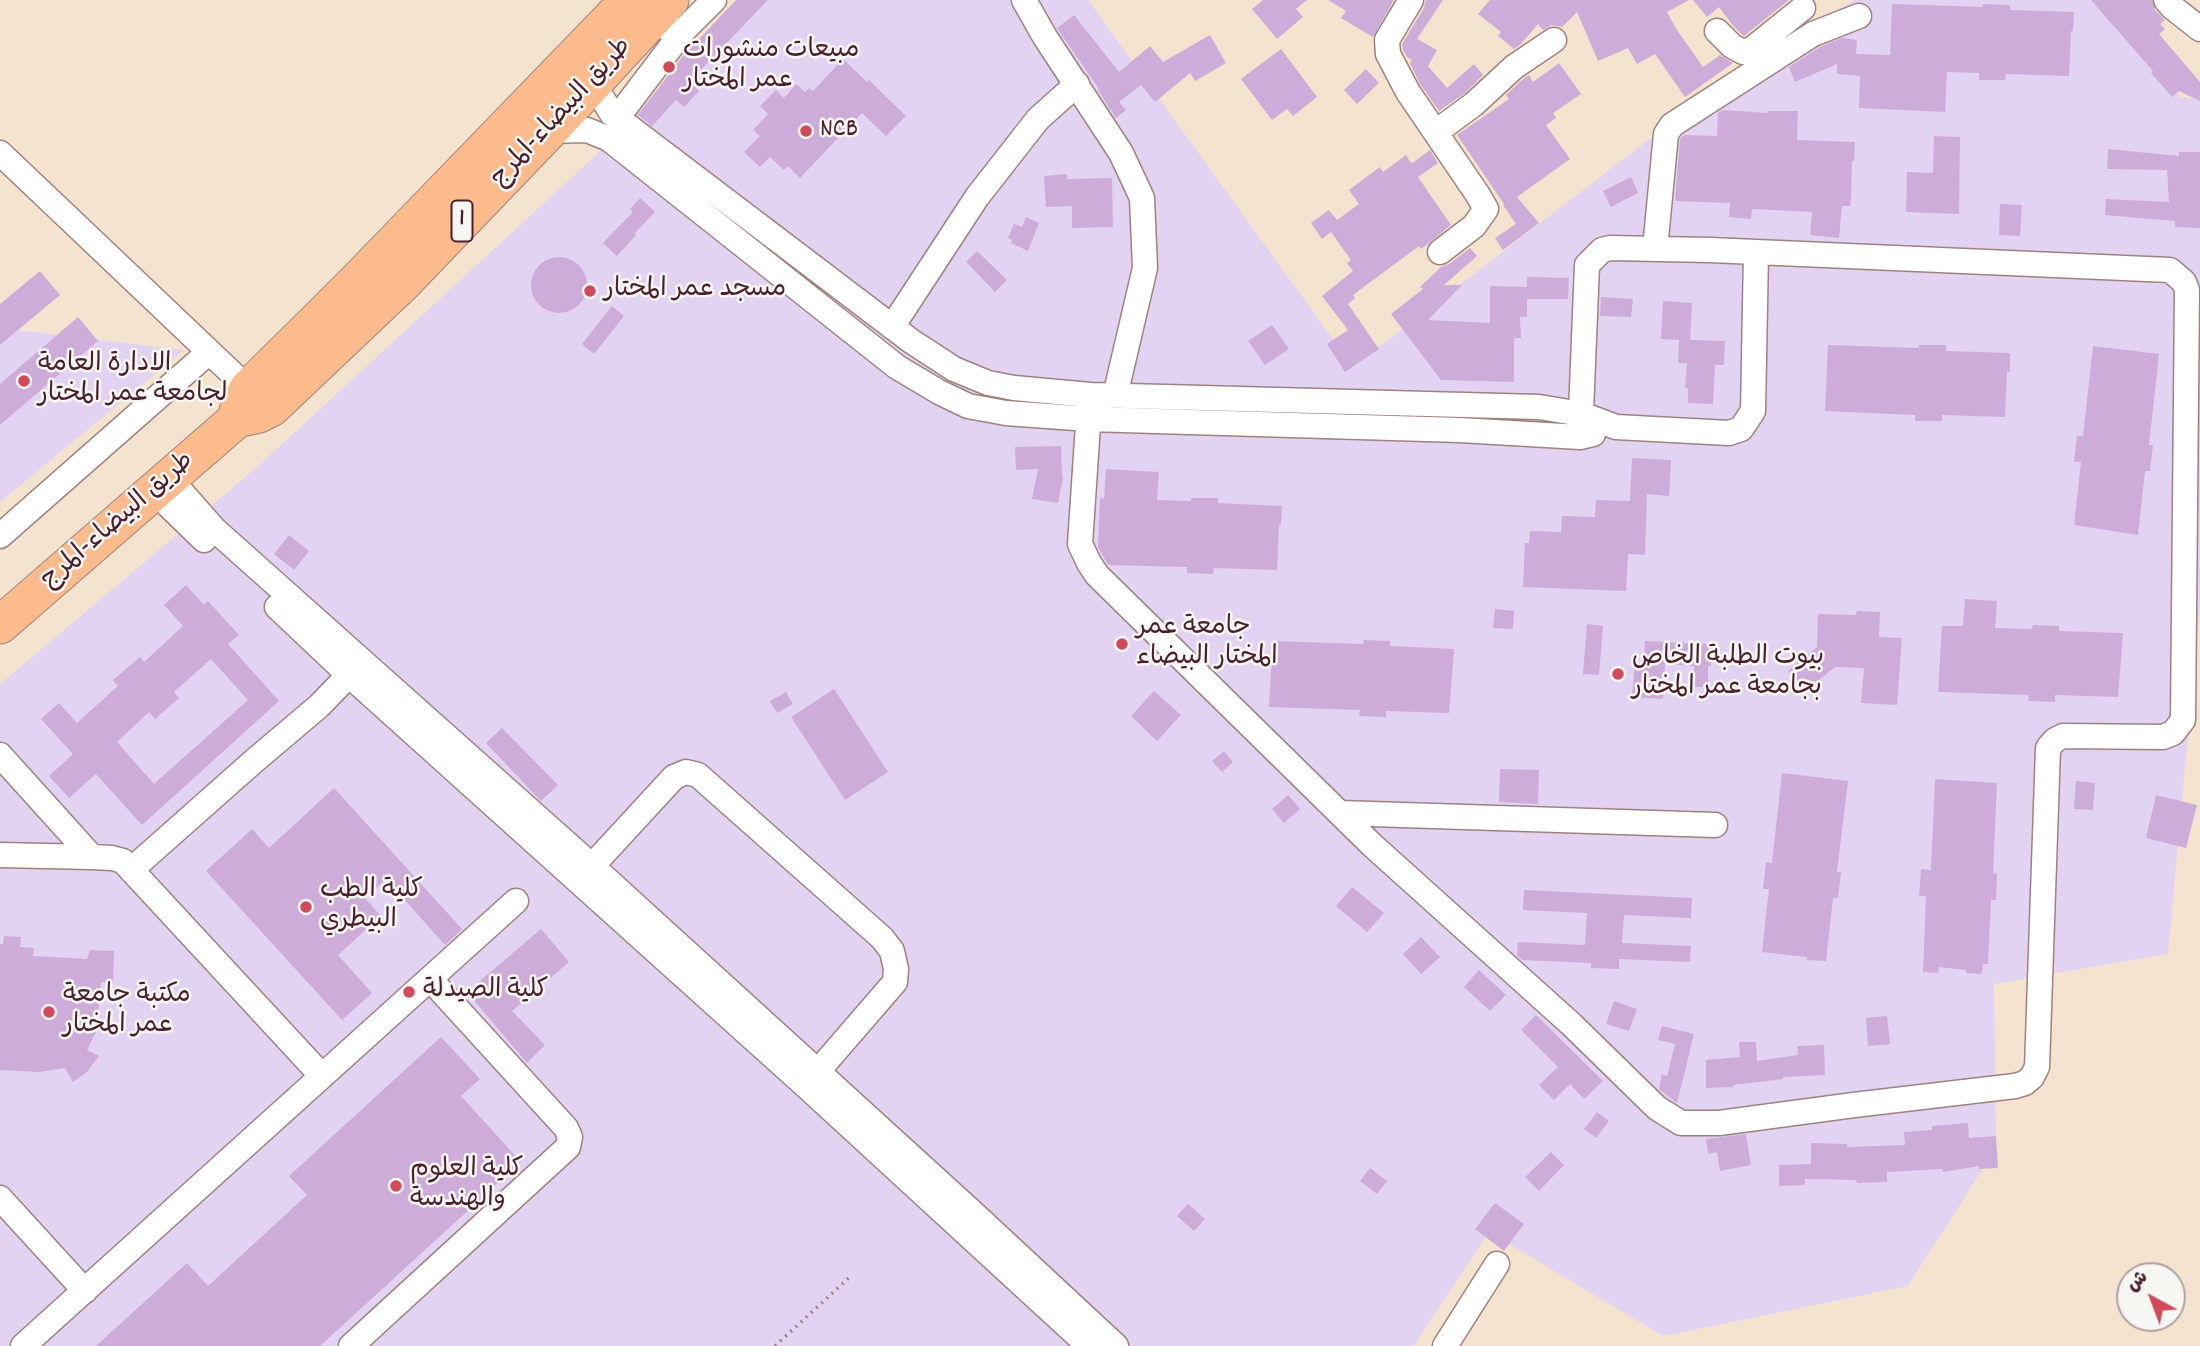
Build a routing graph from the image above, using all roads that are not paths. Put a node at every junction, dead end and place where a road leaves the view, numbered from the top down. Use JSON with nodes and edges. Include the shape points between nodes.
{"nodes":[{"id":1,"x":714,"y":0,"type":"edge"},
{"id":2,"x":1024,"y":0,"type":"edge"},
{"id":3,"x":1411,"y":0,"type":"edge"},
{"id":4,"x":2166,"y":0,"type":"edge"},
{"id":5,"x":1801,"y":4,"type":"edge"},
{"id":6,"x":657,"y":14,"type":"edge"},
{"id":7,"x":1859,"y":16,"type":"dead end"},
{"id":8,"x":2200,"y":29,"type":"edge"},
{"id":9,"x":1717,"y":31,"type":"dead end"},
{"id":10,"x":1813,"y":34,"type":"junction"},
{"id":11,"x":1554,"y":40,"type":"dead end"},
{"id":12,"x":593,"y":83,"type":"junction"},
{"id":13,"x":1077,"y":84,"type":"junction"},
{"id":14,"x":617,"y":118,"type":"junction"},
{"id":15,"x":549,"y":131,"type":"junction"},
{"id":16,"x":1436,"y":132,"type":"junction"},
{"id":17,"x":0,"y":153,"type":"edge"},
{"id":18,"x":1655,"y":249,"type":"junction"},
{"id":19,"x":1440,"y":252,"type":"dead end"},
{"id":20,"x":1756,"y":253,"type":"junction"},
{"id":21,"x":2192,"y":279,"type":"edge"},
{"id":22,"x":892,"y":327,"type":"junction"},
{"id":23,"x":209,"y":352,"type":"junction"},
{"id":24,"x":1115,"y":396,"type":"junction"},
{"id":25,"x":252,"y":405,"type":"junction"},
{"id":26,"x":1089,"y":407,"type":"junction"},
{"id":27,"x":1581,"y":426,"type":"junction"},
{"id":28,"x":163,"y":484,"type":"junction"},
{"id":29,"x":0,"y":536,"type":"edge"},
{"id":30,"x":2192,"y":572,"type":"edge"},
{"id":31,"x":0,"y":625,"type":"edge"},
{"id":32,"x":349,"y":675,"type":"junction"},
{"id":33,"x":2192,"y":708,"type":"edge"},
{"id":34,"x":0,"y":755,"type":"edge"},
{"id":35,"x":1340,"y":813,"type":"junction"},
{"id":36,"x":1716,"y":825,"type":"dead end"},
{"id":37,"x":0,"y":855,"type":"edge"},
{"id":38,"x":92,"y":857,"type":"junction"},
{"id":39,"x":592,"y":866,"type":"junction"},
{"id":40,"x":131,"y":870,"type":"junction"},
{"id":41,"x":516,"y":901,"type":"dead end"},
{"id":42,"x":430,"y":979,"type":"junction"},
{"id":43,"x":322,"y":1076,"type":"junction"},
{"id":44,"x":812,"y":1079,"type":"junction"},
{"id":45,"x":0,"y":1198,"type":"edge"},
{"id":46,"x":1497,"y":1264,"type":"dead end"},
{"id":47,"x":85,"y":1291,"type":"junction"},
{"id":48,"x":23,"y":1346,"type":"edge"},
{"id":49,"x":351,"y":1346,"type":"edge"},
{"id":50,"x":1088,"y":1346,"type":"edge"},
{"id":51,"x":1116,"y":1346,"type":"edge"},
{"id":52,"x":1445,"y":1346,"type":"edge"}],
"edges":[{"from":1,"to":6,"type":"street"},
{"from":2,"to":13,"type":"street"},
{"from":3,"to":16,"type":"street","via":[[1387,40],[1388,54]]},
{"from":4,"to":8,"type":"street"},
{"from":5,"to":9,"type":"street","via":[[1743,52]]},
{"from":5,"to":10,"type":"street"},
{"from":6,"to":12,"type":"highway","name":"طريق البيضاء-المرج","number":"1"},
{"from":6,"to":14,"type":"street"},
{"from":6,"to":25,"type":"highway","name":"طريق البيضاء-المرج","number":"1","via":[[354,285]]},
{"from":7,"to":10,"type":"street"},
{"from":10,"to":18,"type":"street","via":[[1672,125],[1666,134]]},
{"from":11,"to":16,"type":"street"},
{"from":12,"to":14,"type":"street"},
{"from":12,"to":15,"type":"highway","name":"طريق البيضاء-المرج","number":"1"},
{"from":13,"to":22,"type":"street","via":[[1038,118],[977,197]]},
{"from":13,"to":24,"type":"street","via":[[1122,153],[1142,198],[1145,268]]},
{"from":14,"to":22,"type":"street"},
{"from":15,"to":25,"type":"highway","name":"طريق البيضاء-المرج","number":"1","via":[[404,282]]},
{"from":15,"to":26,"type":"street","via":[[586,130],[609,139],[897,367],[939,392],[968,406],[1006,414]]},
{"from":16,"to":19,"type":"street","via":[[1486,209],[1474,226]]},
{"from":17,"to":23,"type":"street"},
{"from":18,"to":20,"type":"street"},
{"from":18,"to":27,"type":"street","via":[[1610,248],[1587,265]]},
{"from":20,"to":21,"type":"street","via":[[2170,270]]},
{"from":20,"to":27,"type":"street","via":[[1753,411],[1741,429],[1729,433]]},
{"from":21,"to":30,"type":"street","via":[[2187,290]]},
{"from":22,"to":26,"type":"street","via":[[954,369],[988,383]]},
{"from":23,"to":25,"type":"street"},
{"from":23,"to":29,"type":"street"},
{"from":24,"to":26,"type":"street"},
{"from":24,"to":27,"type":"street","via":[[1539,407]]},
{"from":25,"to":28,"type":"highway","name":"طريق البيضاء-المرج","number":"1"},
{"from":26,"to":27,"type":"street","via":[[1460,429]]},
{"from":26,"to":35,"type":"street","via":[[1080,544],[1089,563]]},
{"from":28,"to":31,"type":"highway","name":"طريق البيضاء-المرج","number":"1"},
{"from":28,"to":32,"type":"street","via":[[175,513]]},
{"from":28,"to":39,"type":"street"},
{"from":30,"to":33,"type":"street"},
{"from":32,"to":40,"type":"street"},
{"from":32,"to":44,"type":"street"},
{"from":33,"to":35,"type":"street","via":[[2179,728],[2163,737],[2063,736],[2048,748],[2037,1067],[2032,1077],[2015,1086],[1719,1123],[1681,1123],[1657,1108]]},
{"from":34,"to":38,"type":"street"},
{"from":35,"to":36,"type":"street"},
{"from":37,"to":38,"type":"street"},
{"from":38,"to":40,"type":"street","via":[[118,859]]},
{"from":39,"to":44,"type":"street"},
{"from":39,"to":44,"type":"street","via":[[674,777],[686,772],[698,775],[882,938],[892,951],[895,982]]},
{"from":40,"to":43,"type":"street"},
{"from":41,"to":42,"type":"street"},
{"from":42,"to":43,"type":"street"},
{"from":42,"to":49,"type":"street","via":[[566,1128],[568,1147]]},
{"from":43,"to":47,"type":"street"},
{"from":44,"to":50,"type":"street"},
{"from":44,"to":51,"type":"street","via":[[972,1212]]},
{"from":45,"to":47,"type":"street"},
{"from":46,"to":52,"type":"street"},
{"from":47,"to":48,"type":"street"}]}
